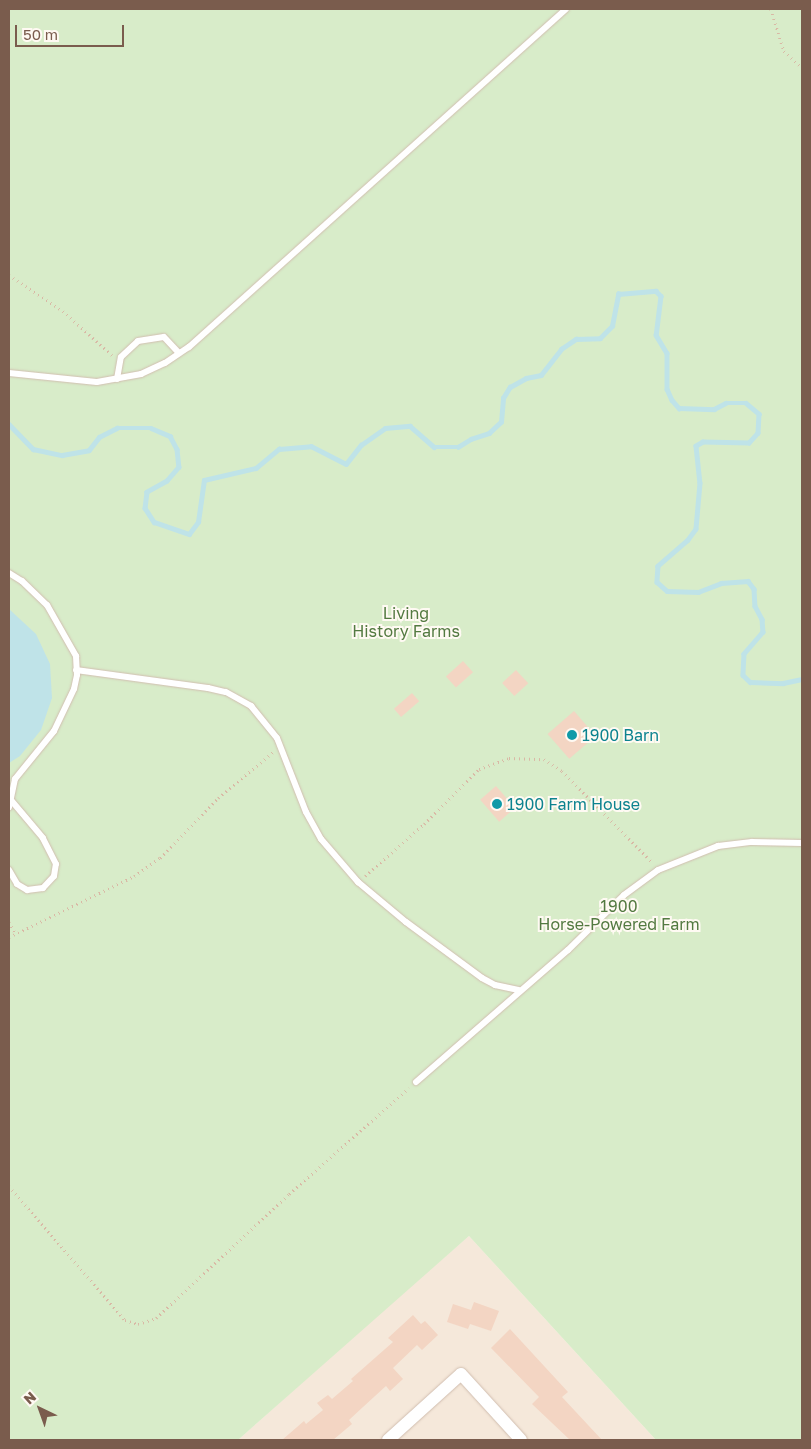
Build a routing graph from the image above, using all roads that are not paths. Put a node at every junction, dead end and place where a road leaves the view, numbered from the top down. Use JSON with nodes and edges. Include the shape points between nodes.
{"nodes":[{"id":1,"x":566,"y":9,"type":"edge"},
{"id":2,"x":180,"y":353,"type":"junction"},
{"id":3,"x":9,"y":373,"type":"edge"},
{"id":4,"x":117,"y":379,"type":"junction"},
{"id":5,"x":9,"y":573,"type":"edge"},
{"id":6,"x":76,"y":670,"type":"junction"},
{"id":7,"x":10,"y":799,"type":"junction"},
{"id":8,"x":9,"y":807,"type":"edge"},
{"id":9,"x":802,"y":843,"type":"edge"},
{"id":10,"x":9,"y":870,"type":"edge"},
{"id":11,"x":518,"y":990,"type":"junction"},
{"id":12,"x":416,"y":1082,"type":"road end"},
{"id":13,"x":388,"y":1440,"type":"edge"},
{"id":14,"x":521,"y":1440,"type":"edge"}],
"edges":[{"from":1,"to":2,"type":"lane"},
{"from":2,"to":4,"type":"lane","via":[[141,374]]},
{"from":2,"to":4,"type":"lane","via":[[164,337],[152,336],[128,348],[119,361]]},
{"from":3,"to":4,"type":"lane","via":[[97,382]]},
{"from":5,"to":6,"type":"lane","via":[[46,605],[76,656]]},
{"from":6,"to":7,"type":"lane","via":[[74,690],[54,731],[22,767]]},
{"from":6,"to":11,"type":"lane","via":[[226,692],[251,706],[264,719],[280,747],[321,840],[358,882],[482,978],[494,986]]},
{"from":7,"to":8,"type":"lane"},
{"from":7,"to":10,"type":"lane","via":[[43,838],[56,864],[54,876],[43,888],[27,890],[17,884]]},
{"from":9,"to":11,"type":"lane","via":[[752,842],[718,846],[658,870],[624,895],[568,950]]},
{"from":11,"to":12,"type":"lane"},
{"from":13,"to":14,"type":"street","via":[[461,1374]]}]}
